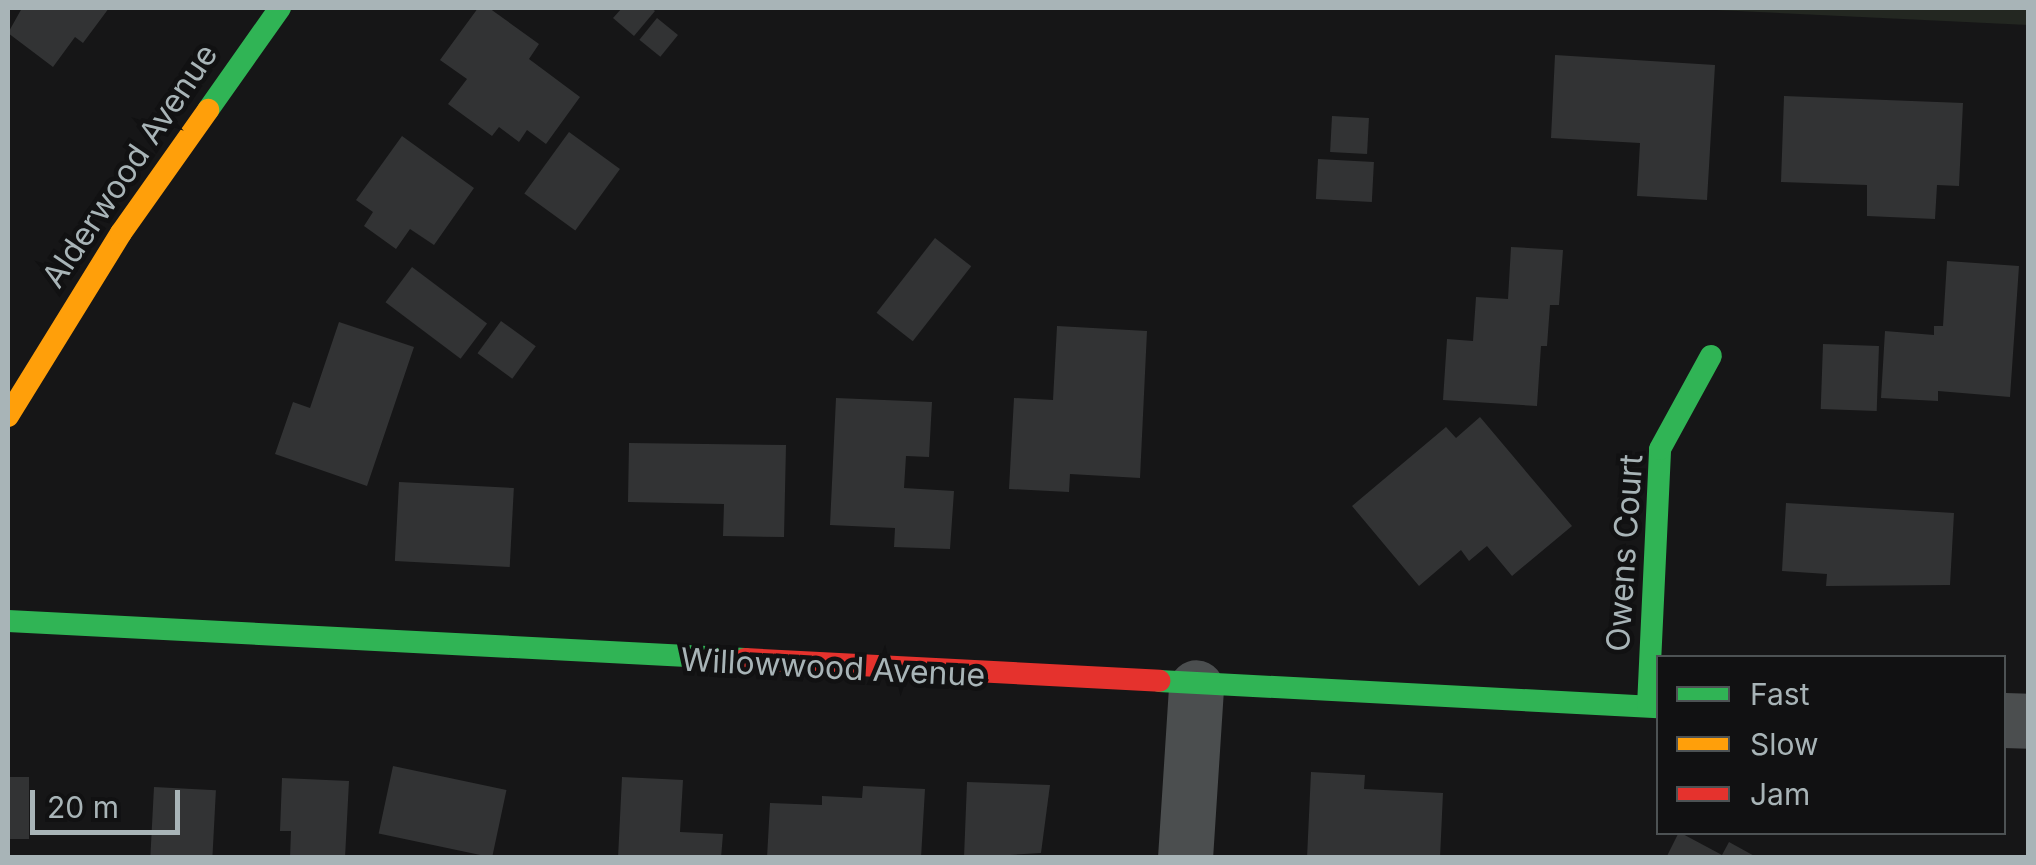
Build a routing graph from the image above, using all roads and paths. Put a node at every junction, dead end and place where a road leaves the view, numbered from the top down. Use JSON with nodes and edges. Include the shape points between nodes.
{"nodes":[{"id":1,"x":280,"y":8,"type":"edge"},
{"id":2,"x":1712,"y":356,"type":"dead end"},
{"id":3,"x":8,"y":416,"type":"edge"},
{"id":4,"x":8,"y":621,"type":"edge"},
{"id":5,"x":1196,"y":687,"type":"junction"},
{"id":6,"x":1653,"y":706,"type":"edge"},
{"id":7,"x":1185,"y":858,"type":"edge"}],
"edges":[{"from":1,"to":3,"type":"street","name":"Alderwood Avenue","via":[[121,233]]},
{"from":2,"to":6,"type":"street","name":"Owens Court","via":[[1660,449]]},
{"from":4,"to":5,"type":"street","name":"Willowwood Avenue"},
{"from":5,"to":6,"type":"street","name":"Willowwood Avenue"},
{"from":5,"to":7,"type":"street"}]}
